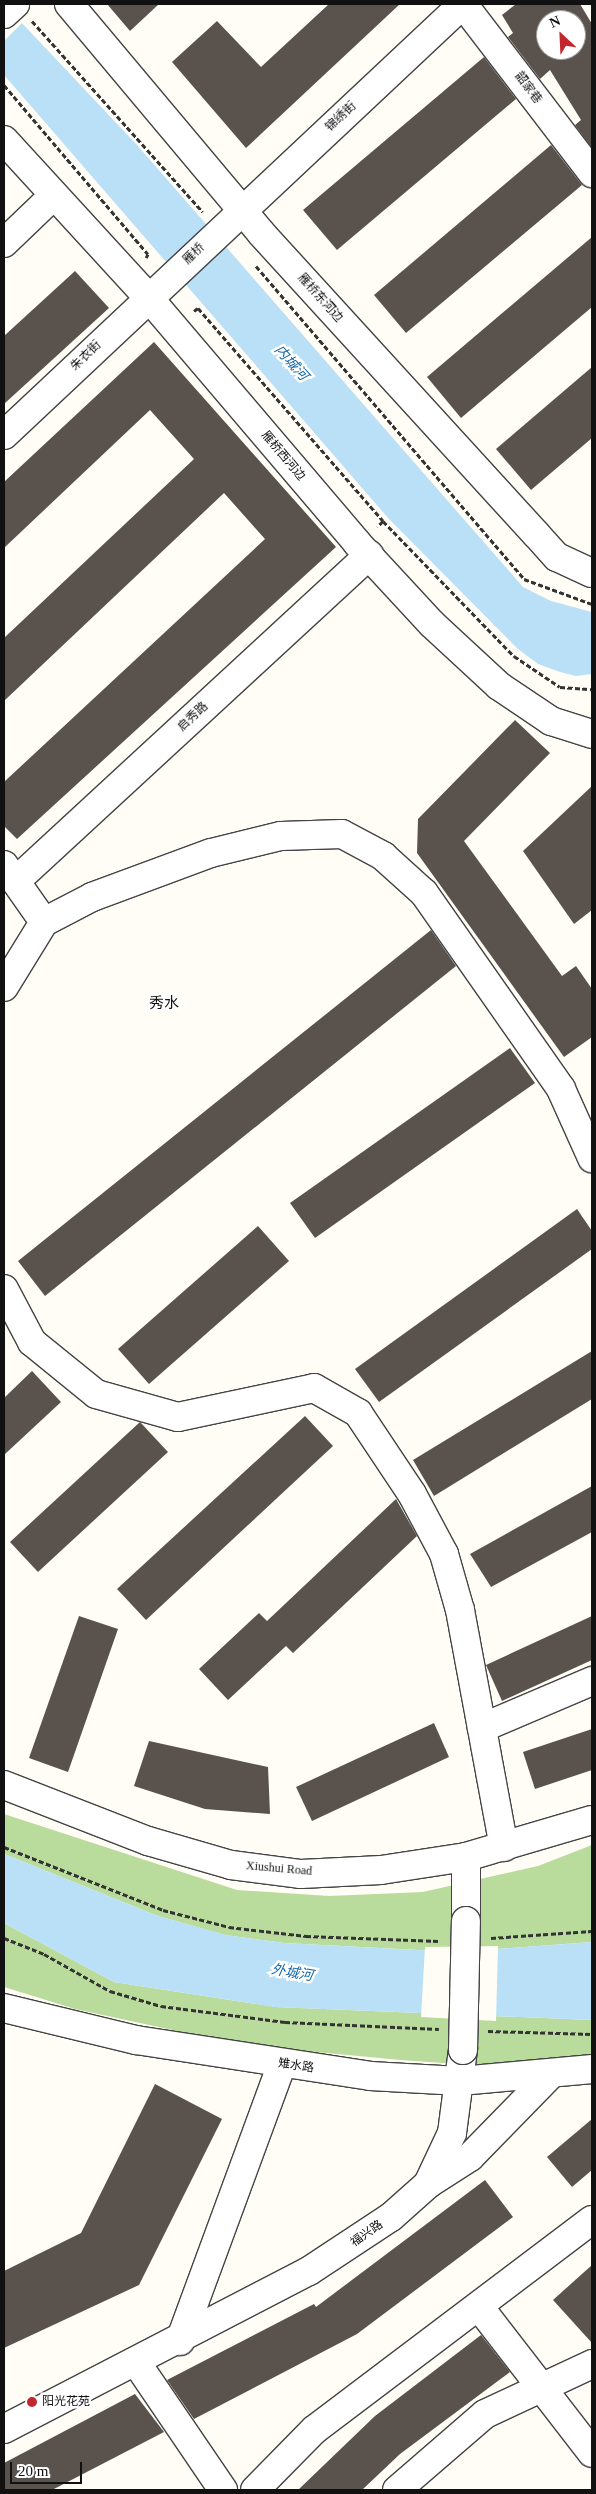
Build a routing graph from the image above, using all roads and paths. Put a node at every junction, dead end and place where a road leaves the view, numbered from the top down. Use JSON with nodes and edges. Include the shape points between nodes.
{"nodes":[{"id":1,"x":69,"y":4,"type":"edge"},
{"id":2,"x":463,"y":4,"type":"edge"},
{"id":3,"x":14,"y":10,"type":"edge"},
{"id":4,"x":4,"y":85,"type":"edge"},
{"id":5,"x":4,"y":140,"type":"edge"},
{"id":6,"x":592,"y":173,"type":"edge"},
{"id":7,"x":54,"y":196,"type":"junction"},
{"id":8,"x":237,"y":202,"type":"junction"},
{"id":9,"x":219,"y":231,"type":"joint"},
{"id":10,"x":261,"y":233,"type":"junction"},
{"id":11,"x":4,"y":244,"type":"edge"},
{"id":12,"x":170,"y":278,"type":"joint"},
{"id":13,"x":142,"y":291,"type":"junction"},
{"id":14,"x":175,"y":328,"type":"junction"},
{"id":15,"x":4,"y":435,"type":"edge"},
{"id":16,"x":383,"y":522,"type":"junction"},
{"id":17,"x":363,"y":549,"type":"junction"},
{"id":18,"x":591,"y":572,"type":"edge"},
{"id":19,"x":592,"y":604,"type":"edge"},
{"id":20,"x":592,"y":689,"type":"edge"},
{"id":21,"x":592,"y":734,"type":"edge"},
{"id":22,"x":11,"y":872,"type":"edge"},
{"id":23,"x":44,"y":922,"type":"junction"},
{"id":24,"x":4,"y":987,"type":"edge"},
{"id":25,"x":590,"y":1146,"type":"edge"},
{"id":26,"x":4,"y":1289,"type":"edge"},
{"id":27,"x":592,"y":1681,"type":"edge"},
{"id":28,"x":482,"y":1728,"type":"junction"},
{"id":29,"x":4,"y":1784,"type":"edge"},
{"id":30,"x":592,"y":1820,"type":"edge"},
{"id":31,"x":504,"y":1847,"type":"junction"},
{"id":32,"x":4,"y":1848,"type":"edge"},
{"id":33,"x":466,"y":1857,"type":"junction"},
{"id":34,"x":475,"y":1930,"type":"junction"},
{"id":35,"x":592,"y":1931,"type":"edge"},
{"id":36,"x":4,"y":1938,"type":"edge"},
{"id":37,"x":446,"y":1940,"type":"dead end"},
{"id":38,"x":4,"y":2008,"type":"edge"},
{"id":39,"x":446,"y":2030,"type":"dead end"},
{"id":40,"x":485,"y":2031,"type":"dead end"},
{"id":41,"x":592,"y":2034,"type":"edge"},
{"id":42,"x":282,"y":2064,"type":"junction"},
{"id":43,"x":592,"y":2068,"type":"edge"},
{"id":44,"x":551,"y":2074,"type":"junction"},
{"id":45,"x":460,"y":2081,"type":"junction"},
{"id":46,"x":428,"y":2184,"type":"junction"},
{"id":47,"x":592,"y":2220,"type":"edge"},
{"id":48,"x":480,"y":2308,"type":"junction"},
{"id":49,"x":180,"y":2341,"type":"junction"},
{"id":50,"x":136,"y":2362,"type":"junction"},
{"id":51,"x":592,"y":2364,"type":"edge"},
{"id":52,"x":542,"y":2385,"type":"junction"},
{"id":53,"x":4,"y":2429,"type":"edge"},
{"id":54,"x":592,"y":2452,"type":"edge"},
{"id":55,"x":223,"y":2490,"type":"edge"},
{"id":56,"x":256,"y":2490,"type":"edge"},
{"id":57,"x":398,"y":2490,"type":"edge"}],
"edges":[{"from":1,"to":8,"type":"street","name":"雁桥东河边"},
{"from":2,"to":6,"type":"street","name":"韶家巷"},
{"from":2,"to":8,"type":"street","name":"锦绣街"},
{"from":3,"to":8,"type":"path","via":[[202,212]]},
{"from":4,"to":13,"type":"path","via":[[148,254]]},
{"from":5,"to":7,"type":"street","name":"雁桥西河边"},
{"from":7,"to":11,"type":"street"},
{"from":7,"to":13,"type":"street","name":"雁桥西河边"},
{"from":8,"to":9,"type":"street","name":"锦绣街"},
{"from":8,"to":10,"type":"street","name":"雁桥东河边"},
{"from":9,"to":12,"type":"street","name":"雁桥"},
{"from":10,"to":18,"type":"street","name":"雁桥东河边","via":[[552,552]]},
{"from":10,"to":19,"type":"path","via":[[255,270],[524,579]]},
{"from":12,"to":13,"type":"street","name":"朱衣街"},
{"from":13,"to":14,"type":"street","name":"雁桥西河边"},
{"from":13,"to":15,"type":"street","name":"朱衣街"},
{"from":14,"to":16,"type":"path","via":[[198,308]]},
{"from":14,"to":17,"type":"street","name":"雁桥西河边"},
{"from":16,"to":17,"type":"path"},
{"from":16,"to":20,"type":"path","via":[[514,656],[560,688]]},
{"from":17,"to":21,"type":"street","name":"雁桥西河边","via":[[499,686],[551,721]]},
{"from":17,"to":22,"type":"street","name":"启秀路"},
{"from":22,"to":23,"type":"street"},
{"from":23,"to":24,"type":"street"},
{"from":23,"to":25,"type":"street","via":[[147,874],[212,853],[281,836],[342,834],[383,856],[424,894],[561,1088]]},
{"from":26,"to":28,"type":"street","via":[[32,1342],[96,1394],[178,1416],[314,1388],[358,1413],[412,1494],[444,1554],[460,1610]]},
{"from":27,"to":28,"type":"street"},
{"from":28,"to":31,"type":"street"},
{"from":29,"to":33,"type":"street","name":"Xiushui Road","via":[[148,1841],[231,1865],[301,1874],[381,1870]]},
{"from":30,"to":31,"type":"street","name":"Xiushui Road"},
{"from":31,"to":33,"type":"street","name":"Xiushui Road"},
{"from":32,"to":37,"type":"path","via":[[163,1910],[229,1927],[306,1936]]},
{"from":33,"to":34,"type":"street","name":"福兴路"},
{"from":34,"to":35,"type":"path"},
{"from":34,"to":45,"type":"street","name":"福兴路","bridge":true},
{"from":36,"to":39,"type":"path","via":[[44,1954],[110,1991],[161,2006],[284,2022]]},
{"from":38,"to":42,"type":"street","name":"雉水路","via":[[136,2040]]},
{"from":40,"to":41,"type":"path"},
{"from":42,"to":45,"type":"street","name":"雉水路","via":[[370,2076]]},
{"from":42,"to":49,"type":"street"},
{"from":43,"to":44,"type":"street","name":"雉水路"},
{"from":44,"to":45,"type":"street","name":"雉水路"},
{"from":44,"to":46,"type":"street","via":[[470,2158]]},
{"from":45,"to":46,"type":"street","name":"福兴路","via":[[452,2133]]},
{"from":46,"to":49,"type":"street","name":"福兴路","via":[[353,2244]]},
{"from":47,"to":48,"type":"street"},
{"from":48,"to":52,"type":"street"},
{"from":48,"to":56,"type":"street","via":[[314,2430]]},
{"from":49,"to":50,"type":"street","name":"福兴路"},
{"from":50,"to":53,"type":"street","name":"福兴路"},
{"from":50,"to":55,"type":"street"},
{"from":51,"to":52,"type":"street"},
{"from":52,"to":54,"type":"street"},
{"from":52,"to":57,"type":"street","via":[[485,2414]]}]}
